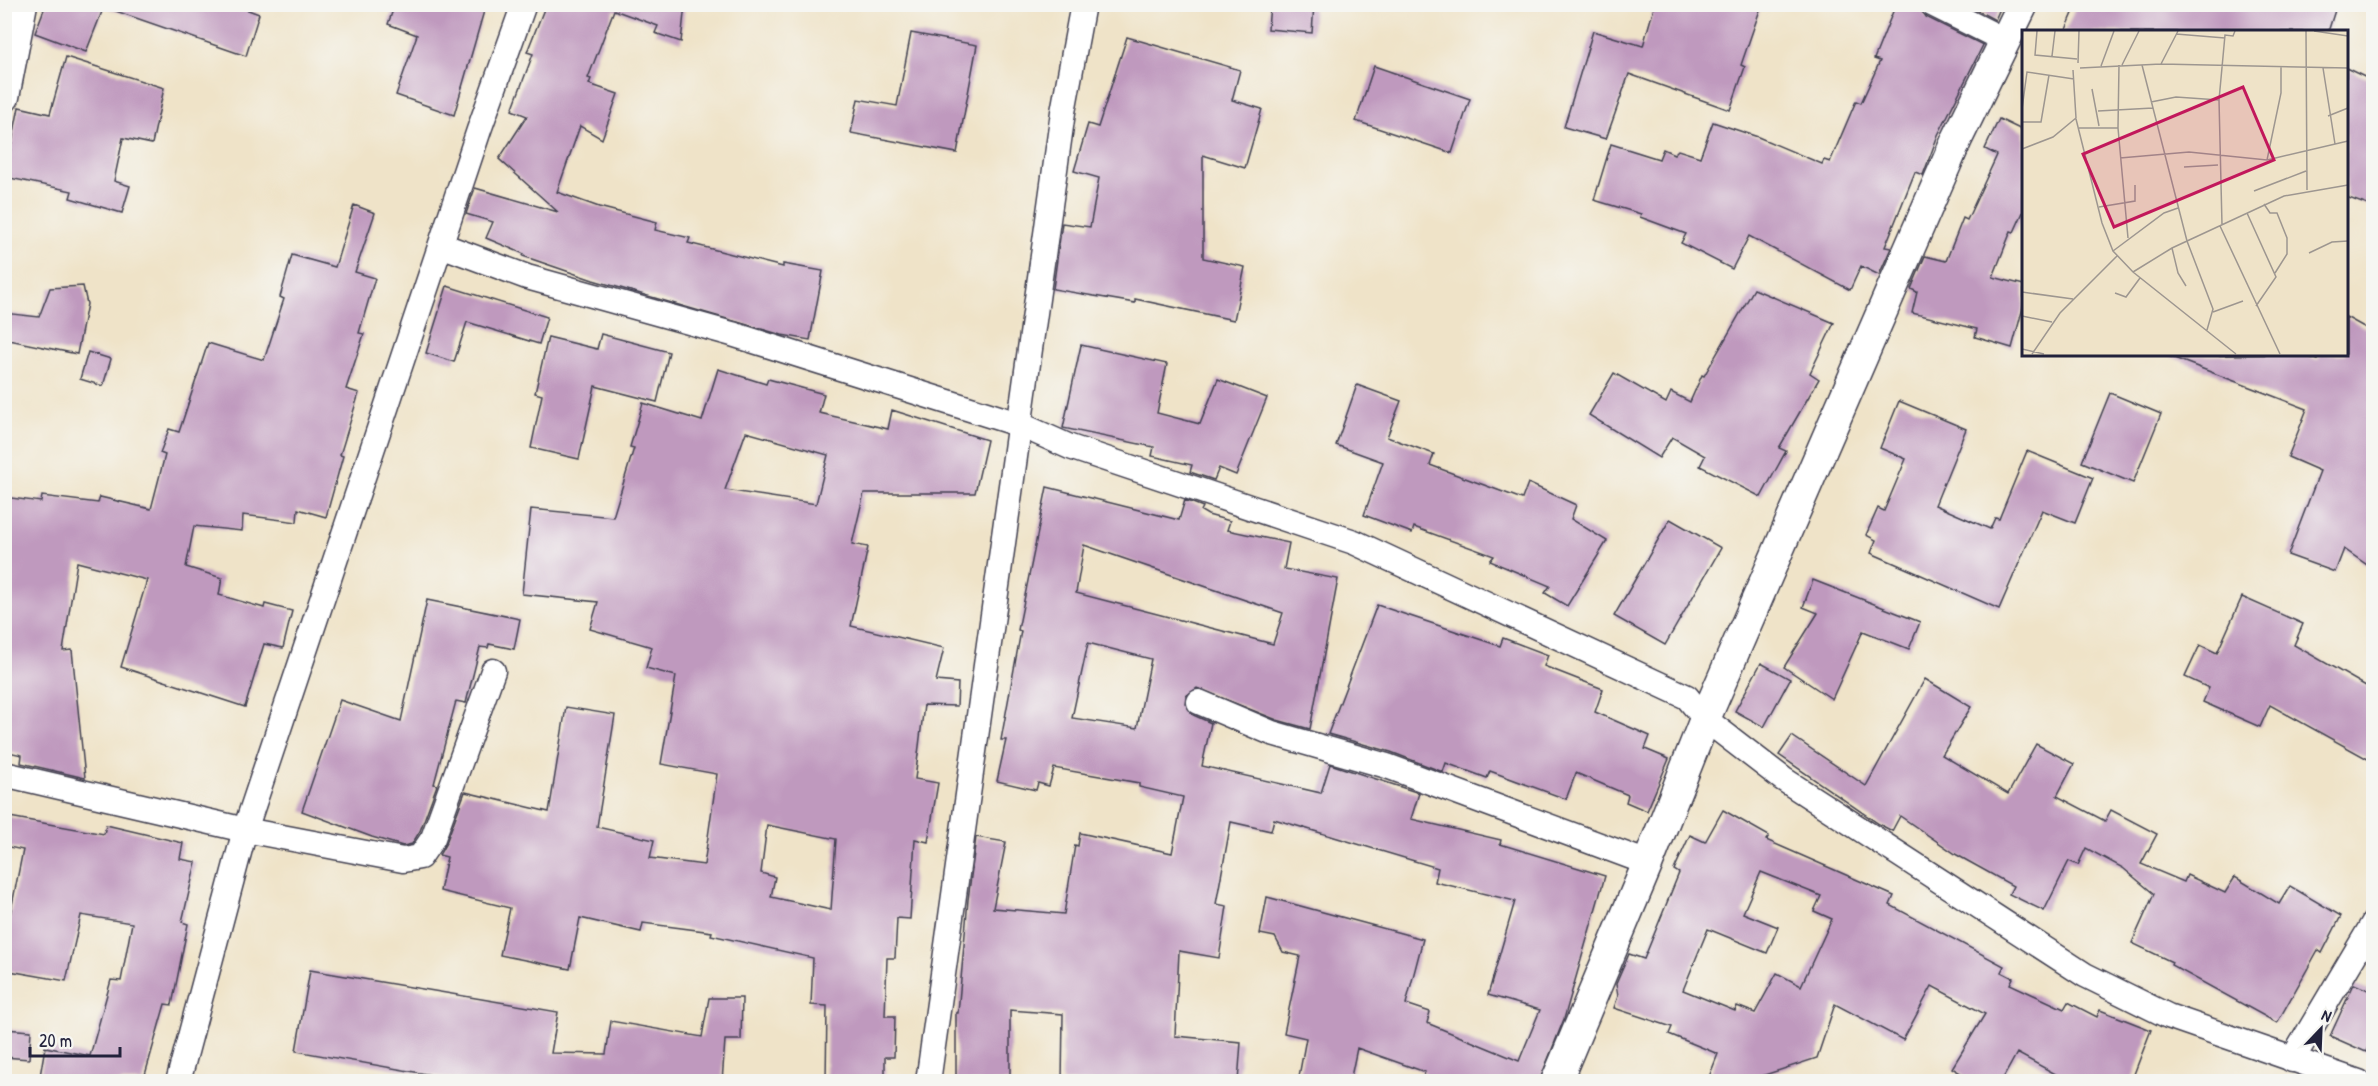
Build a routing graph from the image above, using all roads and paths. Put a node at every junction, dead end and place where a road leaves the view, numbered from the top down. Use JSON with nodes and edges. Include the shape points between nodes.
{"nodes":[{"id":1,"x":22,"y":4,"type":"edge"},
{"id":2,"x":524,"y":4,"type":"edge"},
{"id":3,"x":1083,"y":4,"type":"edge"},
{"id":4,"x":1932,"y":4,"type":"edge"},
{"id":5,"x":2023,"y":4,"type":"edge"},
{"id":6,"x":2004,"y":40,"type":"junction"},
{"id":7,"x":4,"y":97,"type":"edge"},
{"id":8,"x":441,"y":245,"type":"junction"},
{"id":9,"x":1021,"y":425,"type":"junction"},
{"id":10,"x":493,"y":671,"type":"dead end"},
{"id":11,"x":1199,"y":702,"type":"dead end"},
{"id":12,"x":1705,"y":719,"type":"junction"},
{"id":13,"x":4,"y":774,"type":"edge"},
{"id":14,"x":245,"y":830,"type":"junction"},
{"id":15,"x":1648,"y":863,"type":"junction"},
{"id":16,"x":2373,"y":922,"type":"edge"},
{"id":17,"x":2292,"y":1060,"type":"junction"},
{"id":18,"x":178,"y":1082,"type":"edge"},
{"id":19,"x":928,"y":1082,"type":"edge"},
{"id":20,"x":1556,"y":1082,"type":"edge"},
{"id":21,"x":2359,"y":1082,"type":"edge"}],
"edges":[{"from":1,"to":7,"type":"street"},
{"from":2,"to":8,"type":"street"},
{"from":3,"to":9,"type":"street","via":[[1063,112]]},
{"from":4,"to":6,"type":"street"},
{"from":5,"to":6,"type":"street"},
{"from":6,"to":12,"type":"street","via":[[1957,139]]},
{"from":8,"to":9,"type":"street","via":[[527,277],[732,334]]},
{"from":8,"to":14,"type":"street"},
{"from":9,"to":12,"type":"street","via":[[1070,447],[1354,542],[1687,697]]},
{"from":9,"to":19,"type":"street"},
{"from":10,"to":14,"type":"street","via":[[433,838],[420,857],[403,860]]},
{"from":11,"to":15,"type":"street","via":[[1272,733],[1387,766]]},
{"from":12,"to":15,"type":"street"},
{"from":12,"to":17,"type":"street","via":[[1784,779],[2085,975],[2168,1016]]},
{"from":13,"to":14,"type":"street"},
{"from":14,"to":18,"type":"street"},
{"from":15,"to":20,"type":"street"},
{"from":16,"to":17,"type":"street"},
{"from":17,"to":21,"type":"street"}]}
